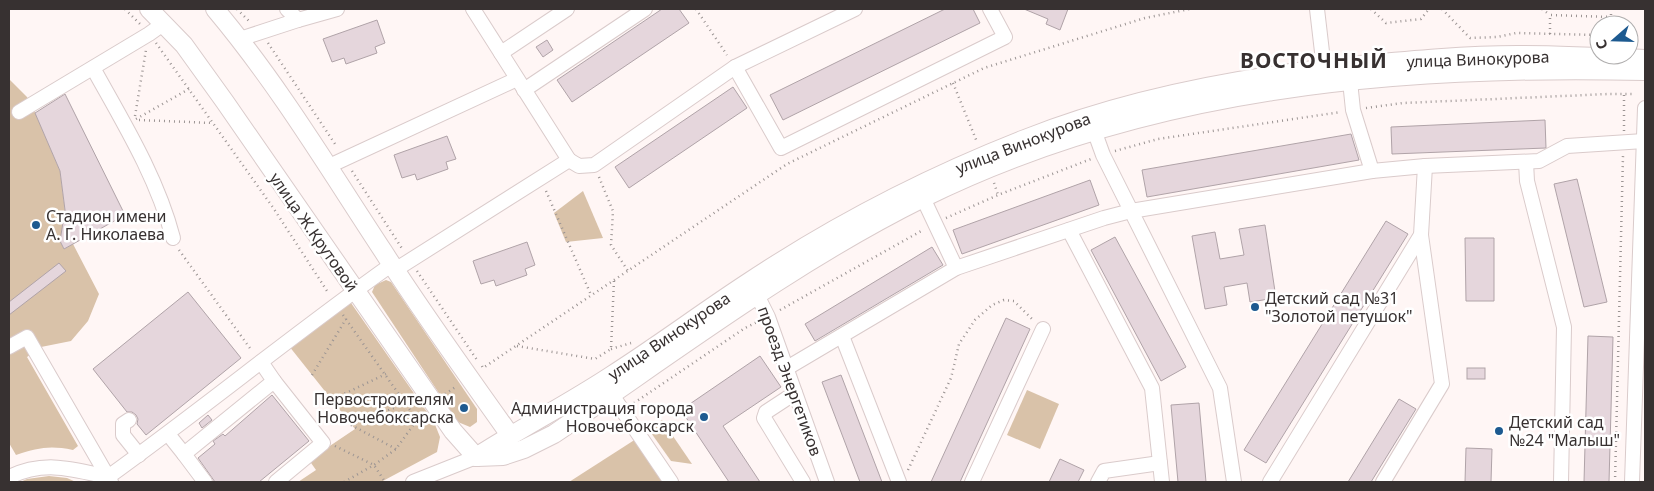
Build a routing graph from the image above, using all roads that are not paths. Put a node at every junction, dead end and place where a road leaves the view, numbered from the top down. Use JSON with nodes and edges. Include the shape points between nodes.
{"nodes":[{"id":1,"x":149,"y":9,"type":"edge"},
{"id":2,"x":215,"y":9,"type":"edge"},
{"id":3,"x":287,"y":9,"type":"edge"},
{"id":4,"x":337,"y":9,"type":"edge"},
{"id":5,"x":473,"y":9,"type":"edge"},
{"id":6,"x":567,"y":9,"type":"edge"},
{"id":7,"x":645,"y":9,"type":"edge"},
{"id":8,"x":855,"y":9,"type":"edge"},
{"id":9,"x":990,"y":9,"type":"edge"},
{"id":10,"x":1317,"y":9,"type":"edge"},
{"id":11,"x":298,"y":20,"type":"junction"},
{"id":12,"x":156,"y":29,"type":"junction"},
{"id":13,"x":240,"y":39,"type":"junction"},
{"id":14,"x":501,"y":53,"type":"junction"},
{"id":15,"x":1645,"y":59,"type":"edge"},
{"id":16,"x":736,"y":67,"type":"junction"},
{"id":17,"x":93,"y":68,"type":"junction"},
{"id":18,"x":1645,"y":72,"type":"edge"},
{"id":19,"x":1325,"y":76,"type":"junction"},
{"id":20,"x":1350,"y":81,"type":"junction"},
{"id":21,"x":521,"y":84,"type":"junction"},
{"id":22,"x":1645,"y":108,"type":"edge"},
{"id":23,"x":19,"y":112,"type":"dead end"},
{"id":24,"x":1092,"y":124,"type":"junction"},
{"id":25,"x":1644,"y":141,"type":"edge"},
{"id":26,"x":569,"y":160,"type":"junction"},
{"id":27,"x":1526,"y":162,"type":"junction"},
{"id":28,"x":1425,"y":166,"type":"junction"},
{"id":29,"x":327,"y":167,"type":"junction"},
{"id":30,"x":1372,"y":171,"type":"junction"},
{"id":31,"x":920,"y":192,"type":"junction"},
{"id":32,"x":1131,"y":211,"type":"junction"},
{"id":33,"x":1069,"y":230,"type":"junction"},
{"id":34,"x":1421,"y":235,"type":"junction"},
{"id":35,"x":172,"y":238,"type":"road end"},
{"id":36,"x":393,"y":268,"type":"junction"},
{"id":37,"x":956,"y":268,"type":"junction"},
{"id":38,"x":753,"y":288,"type":"junction"},
{"id":39,"x":354,"y":291,"type":"junction"},
{"id":40,"x":1043,"y":329,"type":"road end"},
{"id":41,"x":1641,"y":335,"type":"edge"},
{"id":42,"x":842,"y":336,"type":"junction"},
{"id":43,"x":9,"y":347,"type":"edge"},
{"id":44,"x":261,"y":362,"type":"junction"},
{"id":45,"x":787,"y":368,"type":"junction"},
{"id":46,"x":274,"y":381,"type":"junction"},
{"id":47,"x":795,"y":393,"type":"junction"},
{"id":48,"x":612,"y":395,"type":"junction"},
{"id":49,"x":129,"y":420,"type":"dead end"},
{"id":50,"x":168,"y":434,"type":"junction"},
{"id":51,"x":510,"y":435,"type":"junction"},
{"id":52,"x":184,"y":454,"type":"junction"},
{"id":53,"x":140,"y":455,"type":"junction"},
{"id":54,"x":476,"y":457,"type":"junction"},
{"id":55,"x":1160,"y":463,"type":"junction"},
{"id":56,"x":1645,"y":469,"type":"edge"},
{"id":57,"x":9,"y":477,"type":"edge"},
{"id":58,"x":902,"y":478,"type":"edge"},
{"id":59,"x":110,"y":480,"type":"edge"},
{"id":60,"x":204,"y":482,"type":"edge"},
{"id":61,"x":276,"y":482,"type":"edge"},
{"id":62,"x":413,"y":482,"type":"edge"},
{"id":63,"x":671,"y":482,"type":"edge"},
{"id":64,"x":803,"y":482,"type":"edge"},
{"id":65,"x":827,"y":482,"type":"edge"},
{"id":66,"x":972,"y":482,"type":"edge"},
{"id":67,"x":1098,"y":482,"type":"edge"},
{"id":68,"x":1162,"y":482,"type":"edge"},
{"id":69,"x":1234,"y":482,"type":"edge"},
{"id":70,"x":1270,"y":482,"type":"edge"},
{"id":71,"x":1383,"y":482,"type":"edge"},
{"id":72,"x":1561,"y":482,"type":"edge"},
{"id":73,"x":1633,"y":482,"type":"edge"}],
"edges":[{"from":1,"to":12,"type":"main road","name":"улица Ж.Крутовой"},
{"from":2,"to":13,"type":"main road"},
{"from":3,"to":11,"type":"street"},
{"from":4,"to":11,"type":"street"},
{"from":5,"to":14,"type":"street"},
{"from":6,"to":14,"type":"street"},
{"from":7,"to":21,"type":"street"},
{"from":8,"to":16,"type":"street"},
{"from":9,"to":16,"type":"street","via":[[1004,38],[782,148]]},
{"from":10,"to":19,"type":"street"},
{"from":11,"to":13,"type":"street"},
{"from":12,"to":17,"type":"street"},
{"from":12,"to":39,"type":"main road","name":"улица Ж.Крутовой","via":[[184,45]]},
{"from":13,"to":29,"type":"main road"},
{"from":14,"to":21,"type":"street"},
{"from":15,"to":19,"type":"main road","name":"улица Винокурова","via":[[1509,56],[1401,61]]},
{"from":16,"to":26,"type":"street","via":[[594,165],[579,166]]},
{"from":17,"to":23,"type":"street"},
{"from":17,"to":35,"type":"street","via":[[136,146],[160,198]]},
{"from":18,"to":20,"type":"main road","name":"улица Винокурова","via":[[1514,70]]},
{"from":19,"to":20,"type":"main road","name":"улица Винокурова"},
{"from":19,"to":24,"type":"main road","name":"улица Винокурова","via":[[1258,78],[1199,89],[1152,99]]},
{"from":20,"to":30,"type":"street","via":[[1353,110]]},
{"from":21,"to":26,"type":"street"},
{"from":21,"to":29,"type":"street"},
{"from":22,"to":25,"type":"street"},
{"from":24,"to":31,"type":"main road","name":"улица Винокурова","via":[[1028,138]]},
{"from":24,"to":32,"type":"street","via":[[1103,155]]},
{"from":25,"to":27,"type":"street","via":[[1567,146],[1539,161]]},
{"from":25,"to":41,"type":"street"},
{"from":26,"to":36,"type":"street","via":[[411,261]]},
{"from":27,"to":28,"type":"street"},
{"from":27,"to":72,"type":"street","via":[[1527,181],[1564,327]]},
{"from":28,"to":30,"type":"street"},
{"from":28,"to":34,"type":"street"},
{"from":29,"to":36,"type":"main road"},
{"from":30,"to":32,"type":"street"},
{"from":31,"to":37,"type":"street"},
{"from":31,"to":38,"type":"main road","name":"улица Винокурова","via":[[841,226]]},
{"from":32,"to":33,"type":"street"},
{"from":32,"to":69,"type":"street","via":[[1220,388]]},
{"from":33,"to":37,"type":"street"},
{"from":33,"to":55,"type":"street","via":[[1152,388]]},
{"from":34,"to":70,"type":"street"},
{"from":34,"to":71,"type":"street","via":[[1442,384]]},
{"from":36,"to":39,"type":"street"},
{"from":36,"to":51,"type":"main road"},
{"from":37,"to":42,"type":"street"},
{"from":38,"to":45,"type":"street","name":"проезд Энергетиков","via":[[768,316]]},
{"from":38,"to":48,"type":"main road","name":"улица Винокурова"},
{"from":38,"to":51,"type":"main road","name":"улица Винокурова","via":[[556,411]]},
{"from":39,"to":44,"type":"street"},
{"from":39,"to":54,"type":"main road","name":"улица Ж.Крутовой","via":[[453,431]]},
{"from":40,"to":66,"type":"street"},
{"from":41,"to":73,"type":"street"},
{"from":42,"to":45,"type":"street"},
{"from":42,"to":58,"type":"street"},
{"from":43,"to":59,"type":"street","via":[[27,337]]},
{"from":44,"to":46,"type":"street"},
{"from":44,"to":50,"type":"street"},
{"from":45,"to":47,"type":"street","name":"проезд Энергетиков"},
{"from":46,"to":52,"type":"street"},
{"from":46,"to":61,"type":"street","via":[[323,443]]},
{"from":47,"to":64,"type":"street","via":[[766,412],[764,418]]},
{"from":47,"to":65,"type":"street","name":"проезд Энергетиков"},
{"from":48,"to":54,"type":"main road","name":"улица Винокурова","via":[[554,434],[524,449],[503,456]]},
{"from":48,"to":63,"type":"street"},
{"from":49,"to":53,"type":"street","via":[[123,424],[123,435]]},
{"from":50,"to":52,"type":"street"},
{"from":50,"to":53,"type":"street"},
{"from":51,"to":54,"type":"main road","name":"улица Винокурова"},
{"from":52,"to":60,"type":"street"},
{"from":53,"to":59,"type":"street"},
{"from":54,"to":62,"type":"street","name":"улица Винокурова"},
{"from":55,"to":67,"type":"street","via":[[1104,471]]},
{"from":55,"to":68,"type":"street"},
{"from":56,"to":73,"type":"street"},
{"from":57,"to":59,"type":"street","via":[[22,470],[57,466]]}]}
